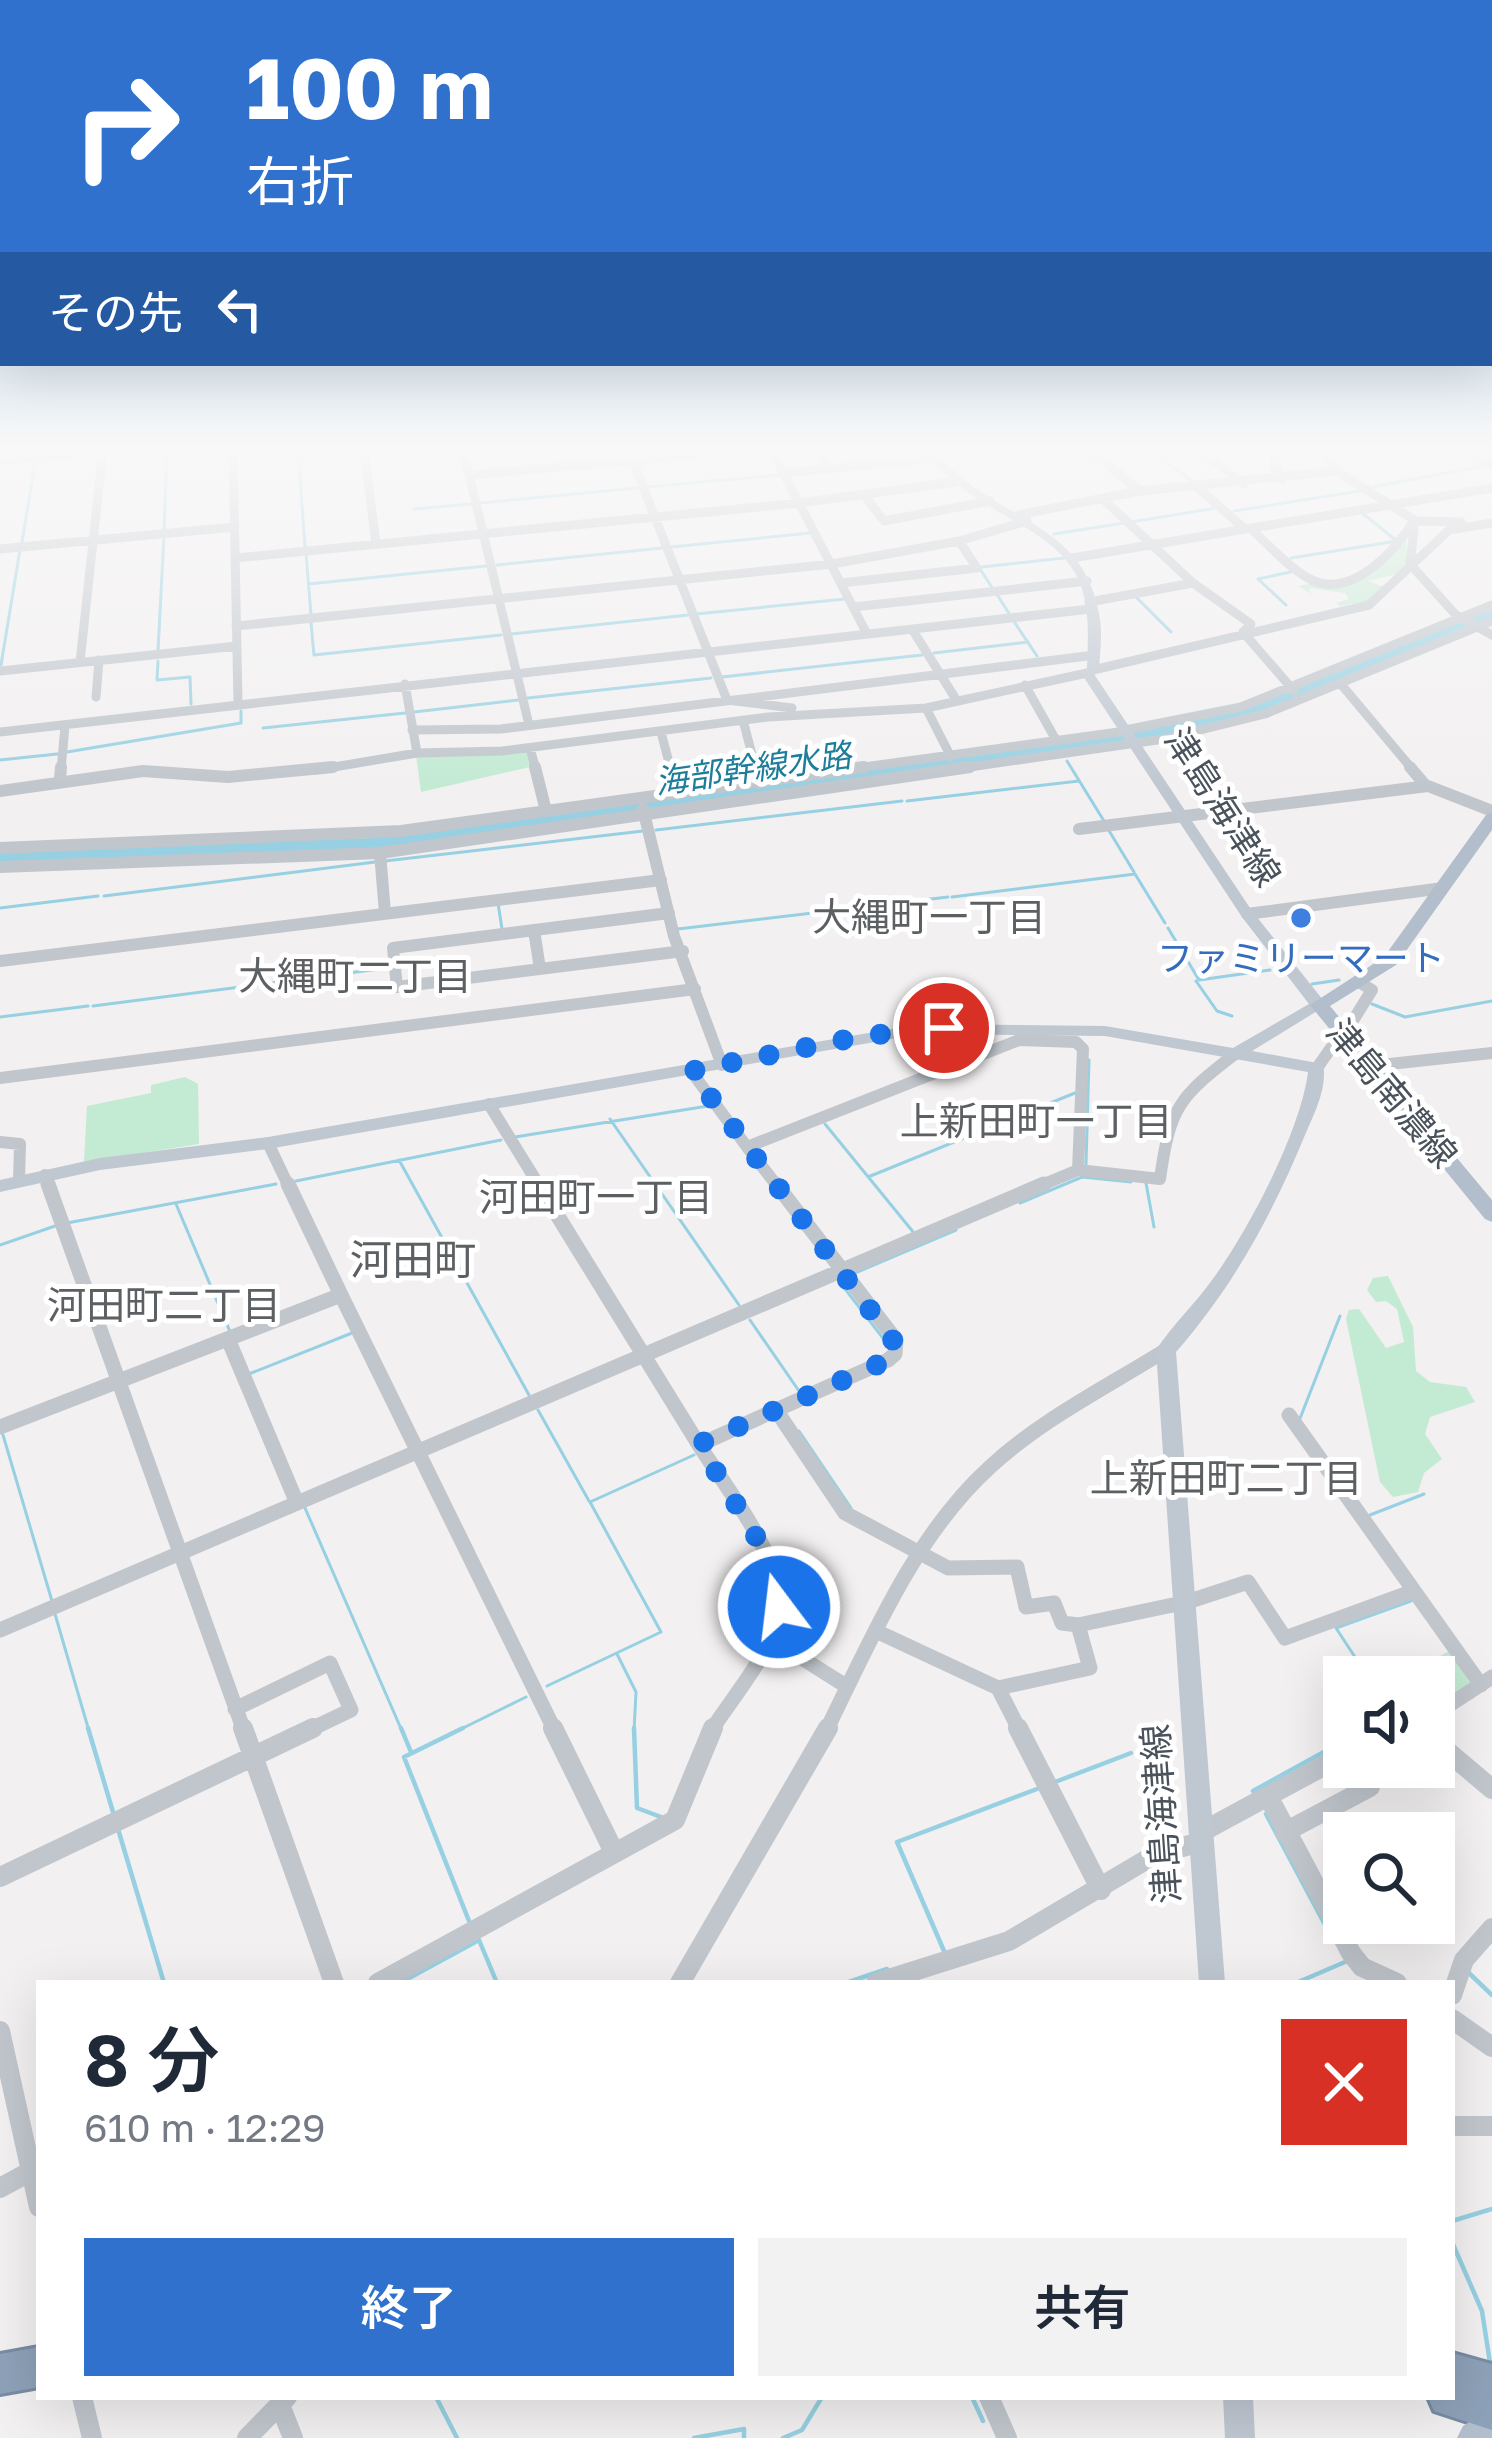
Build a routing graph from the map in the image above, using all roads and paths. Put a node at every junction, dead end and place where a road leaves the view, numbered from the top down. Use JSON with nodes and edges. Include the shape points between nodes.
{"nodes":[{"id":1,"x":91,"y":563,"type":"edge"},
{"id":2,"x":235,"y":563,"type":"edge"},
{"id":3,"x":490,"y":563,"type":"edge"},
{"id":4,"x":672,"y":563,"type":"edge"},
{"id":5,"x":839,"y":563,"type":"edge"},
{"id":6,"x":974,"y":563,"type":"edge"},
{"id":7,"x":1075,"y":563,"type":"edge"},
{"id":8,"x":1172,"y":563,"type":"edge"},
{"id":9,"x":1289,"y":563,"type":"edge"},
{"id":10,"x":1377,"y":563,"type":"edge"},
{"id":11,"x":832,"y":564,"type":"junction"},
{"id":12,"x":1411,"y":564,"type":"joint"},
{"id":13,"x":679,"y":580,"type":"junction"},
{"id":14,"x":1087,"y":581,"type":"junction"},
{"id":15,"x":841,"y":583,"type":"junction"},
{"id":16,"x":1193,"y":583,"type":"junction"},
{"id":17,"x":498,"y":599,"type":"junction"},
{"id":18,"x":1492,"y":605,"type":"edge"},
{"id":19,"x":1089,"y":606,"type":"junction"},
{"id":20,"x":853,"y":607,"type":"junction"},
{"id":21,"x":1461,"y":619,"type":"junction"},
{"id":22,"x":1492,"y":621,"type":"edge"},
{"id":23,"x":236,"y":626,"type":"junction"},
{"id":24,"x":912,"y":628,"type":"junction"},
{"id":25,"x":1247,"y":628,"type":"junction"},
{"id":26,"x":1475,"y":628,"type":"junction"},
{"id":27,"x":867,"y":634,"type":"junction"},
{"id":28,"x":1492,"y":635,"type":"edge"},
{"id":29,"x":237,"y":646,"type":"junction"},
{"id":30,"x":706,"y":651,"type":"junction"},
{"id":31,"x":1095,"y":655,"type":"junction"},
{"id":32,"x":99,"y":660,"type":"junction"},
{"id":33,"x":80,"y":662,"type":"junction"},
{"id":34,"x":0,"y":671,"type":"edge"},
{"id":35,"x":1090,"y":671,"type":"junction"},
{"id":36,"x":516,"y":672,"type":"junction"},
{"id":37,"x":938,"y":675,"type":"junction"},
{"id":38,"x":1340,"y":683,"type":"junction"},
{"id":39,"x":405,"y":684,"type":"junction"},
{"id":40,"x":1024,"y":685,"type":"junction"},
{"id":41,"x":1296,"y":692,"type":"junction"},
{"id":42,"x":96,"y":697,"type":"dead end"},
{"id":43,"x":727,"y":700,"type":"junction"},
{"id":44,"x":957,"y":701,"type":"junction"},
{"id":45,"x":238,"y":703,"type":"junction"},
{"id":46,"x":926,"y":708,"type":"junction"},
{"id":47,"x":833,"y":712,"type":"junction"},
{"id":48,"x":743,"y":720,"type":"junction"},
{"id":49,"x":529,"y":725,"type":"junction"},
{"id":50,"x":65,"y":726,"type":"junction"},
{"id":51,"x":412,"y":730,"type":"junction"},
{"id":52,"x":0,"y":732,"type":"edge"},
{"id":53,"x":661,"y":732,"type":"junction"},
{"id":54,"x":1130,"y":736,"type":"junction"},
{"id":55,"x":1056,"y":740,"type":"junction"},
{"id":56,"x":530,"y":748,"type":"junction"},
{"id":57,"x":417,"y":753,"type":"junction"},
{"id":58,"x":951,"y":757,"type":"junction"},
{"id":59,"x":61,"y":780,"type":"junction"},
{"id":60,"x":759,"y":783,"type":"junction"},
{"id":61,"x":1426,"y":786,"type":"junction"},
{"id":62,"x":0,"y":791,"type":"edge"},
{"id":63,"x":678,"y":794,"type":"junction"},
{"id":64,"x":640,"y":799,"type":"junction"},
{"id":65,"x":546,"y":811,"type":"junction"},
{"id":66,"x":1492,"y":814,"type":"edge"},
{"id":67,"x":1183,"y":815,"type":"junction"},
{"id":68,"x":646,"y":818,"type":"junction"},
{"id":69,"x":1079,"y":829,"type":"dead end"},
{"id":70,"x":0,"y":848,"type":"edge"},
{"id":71,"x":380,"y":853,"type":"junction"},
{"id":72,"x":0,"y":867,"type":"edge"},
{"id":73,"x":661,"y":880,"type":"junction"},
{"id":74,"x":1443,"y":888,"type":"junction"},
{"id":75,"x":385,"y":913,"type":"junction"},
{"id":76,"x":669,"y":913,"type":"junction"},
{"id":77,"x":1247,"y":914,"type":"junction"},
{"id":78,"x":534,"y":930,"type":"junction"},
{"id":79,"x":683,"y":950,"type":"junction"},
{"id":80,"x":0,"y":961,"type":"edge"},
{"id":81,"x":541,"y":969,"type":"junction"},
{"id":82,"x":1359,"y":982,"type":"junction"},
{"id":83,"x":694,"y":988,"type":"junction"},
{"id":84,"x":1319,"y":1005,"type":"junction"},
{"id":85,"x":1350,"y":1043,"type":"junction"},
{"id":86,"x":1492,"y":1053,"type":"edge"},
{"id":87,"x":1234,"y":1054,"type":"junction"},
{"id":88,"x":722,"y":1065,"type":"junction"},
{"id":89,"x":1371,"y":1066,"type":"junction"},
{"id":90,"x":1317,"y":1068,"type":"junction"},
{"id":91,"x":691,"y":1071,"type":"junction"},
{"id":92,"x":0,"y":1078,"type":"edge"},
{"id":93,"x":489,"y":1104,"type":"junction"},
{"id":94,"x":0,"y":1142,"type":"edge"},
{"id":95,"x":268,"y":1143,"type":"junction"},
{"id":96,"x":748,"y":1147,"type":"junction"},
{"id":97,"x":1078,"y":1170,"type":"junction"},
{"id":98,"x":45,"y":1175,"type":"junction"},
{"id":99,"x":9,"y":1184,"type":"edge"},
{"id":100,"x":1492,"y":1214,"type":"edge"},
{"id":101,"x":843,"y":1272,"type":"junction"},
{"id":102,"x":340,"y":1295,"type":"junction"},
{"id":103,"x":228,"y":1339,"type":"junction"},
{"id":104,"x":1166,"y":1350,"type":"junction"},
{"id":105,"x":643,"y":1356,"type":"junction"},
{"id":106,"x":119,"y":1381,"type":"junction"},
{"id":107,"x":776,"y":1410,"type":"junction"},
{"id":108,"x":1289,"y":1415,"type":"dead end"},
{"id":109,"x":0,"y":1427,"type":"edge"},
{"id":110,"x":699,"y":1444,"type":"junction"},
{"id":111,"x":418,"y":1450,"type":"junction"},
{"id":112,"x":297,"y":1503,"type":"junction"},
{"id":113,"x":181,"y":1552,"type":"junction"},
{"id":114,"x":924,"y":1556,"type":"junction"},
{"id":115,"x":1411,"y":1592,"type":"junction"},
{"id":116,"x":1186,"y":1602,"type":"junction"},
{"id":117,"x":1078,"y":1624,"type":"junction"},
{"id":118,"x":0,"y":1630,"type":"edge"},
{"id":119,"x":878,"y":1632,"type":"junction"},
{"id":120,"x":770,"y":1638,"type":"junction"},
{"id":121,"x":1486,"y":1681,"type":"edge"},
{"id":122,"x":846,"y":1686,"type":"junction"},
{"id":123,"x":998,"y":1688,"type":"junction"},
{"id":124,"x":1455,"y":1701,"type":"edge"},
{"id":125,"x":236,"y":1709,"type":"junction"},
{"id":126,"x":252,"y":1757,"type":"junction"},
{"id":127,"x":1455,"y":1757,"type":"edge"},
{"id":128,"x":1323,"y":1766,"type":"edge"},
{"id":129,"x":1368,"y":1788,"type":"edge"},
{"id":130,"x":1492,"y":1789,"type":"edge"},
{"id":131,"x":1268,"y":1796,"type":"junction"},
{"id":132,"x":1285,"y":1832,"type":"junction"},
{"id":133,"x":1201,"y":1837,"type":"junction"},
{"id":134,"x":614,"y":1852,"type":"junction"},
{"id":135,"x":0,"y":1877,"type":"edge"},
{"id":136,"x":1101,"y":1890,"type":"junction"},
{"id":137,"x":1492,"y":1928,"type":"edge"},
{"id":138,"x":333,"y":1980,"type":"edge"},
{"id":139,"x":383,"y":1980,"type":"edge"},
{"id":140,"x":681,"y":1980,"type":"edge"},
{"id":141,"x":887,"y":1980,"type":"edge"},
{"id":142,"x":1212,"y":1980,"type":"edge"},
{"id":143,"x":1386,"y":1980,"type":"edge"},
{"id":144,"x":1455,"y":1986,"type":"edge"},
{"id":145,"x":1455,"y":2021,"type":"edge"},
{"id":146,"x":0,"y":2031,"type":"edge"},
{"id":147,"x":1492,"y":2047,"type":"edge"},
{"id":148,"x":1455,"y":2126,"type":"edge"},
{"id":149,"x":1492,"y":2126,"type":"edge"},
{"id":150,"x":35,"y":2169,"type":"edge"},
{"id":151,"x":0,"y":2188,"type":"edge"},
{"id":152,"x":36,"y":2368,"type":"edge"},
{"id":153,"x":0,"y":2374,"type":"edge"},
{"id":154,"x":1455,"y":2374,"type":"edge"},
{"id":155,"x":1492,"y":2384,"type":"edge"},
{"id":156,"x":1455,"y":2399,"type":"edge"},
{"id":157,"x":83,"y":2400,"type":"edge"},
{"id":158,"x":990,"y":2400,"type":"edge"},
{"id":159,"x":1238,"y":2400,"type":"edge"},
{"id":160,"x":283,"y":2401,"type":"edge"},
{"id":161,"x":1492,"y":2410,"type":"edge"},
{"id":162,"x":1492,"y":2424,"type":"edge"},
{"id":163,"x":1000,"y":2436,"type":"edge"},
{"id":164,"x":92,"y":2438,"type":"edge"},
{"id":165,"x":247,"y":2438,"type":"edge"},
{"id":166,"x":293,"y":2438,"type":"edge"},
{"id":167,"x":1240,"y":2438,"type":"edge"},
{"id":168,"x":1474,"y":2438,"type":"edge"}],
"edges":[{"from":1,"to":33,"type":"street"},
{"from":2,"to":23,"type":"street"},
{"from":3,"to":17,"type":"street"},
{"from":4,"to":13,"type":"street"},
{"from":5,"to":11,"type":"street"},
{"from":6,"to":15,"type":"street","via":[[977,568]]},
{"from":7,"to":14,"type":"main road"},
{"from":8,"to":16,"type":"street"},
{"from":9,"to":10,"type":"street","via":[[1311,581],[1346,582]]},
{"from":11,"to":13,"type":"street"},
{"from":11,"to":15,"type":"street"},
{"from":12,"to":21,"type":"street"},
{"from":12,"to":25,"type":"street","via":[[1376,602]]},
{"from":13,"to":17,"type":"street"},
{"from":13,"to":30,"type":"street"},
{"from":14,"to":19,"type":"main road"},
{"from":14,"to":20,"type":"street"},
{"from":15,"to":20,"type":"street"},
{"from":16,"to":19,"type":"street"},
{"from":16,"to":25,"type":"street"},
{"from":17,"to":23,"type":"street"},
{"from":17,"to":36,"type":"street"},
{"from":18,"to":21,"type":"street"},
{"from":19,"to":24,"type":"street"},
{"from":19,"to":31,"type":"main road"},
{"from":20,"to":27,"type":"street"},
{"from":21,"to":26,"type":"street"},
{"from":21,"to":41,"type":"street"},
{"from":22,"to":26,"type":"street"},
{"from":23,"to":29,"type":"street"},
{"from":24,"to":27,"type":"street"},
{"from":24,"to":37,"type":"street"},
{"from":25,"to":35,"type":"street"},
{"from":25,"to":41,"type":"street"},
{"from":26,"to":28,"type":"street"},
{"from":26,"to":38,"type":"street"},
{"from":27,"to":30,"type":"street"},
{"from":29,"to":32,"type":"street"},
{"from":29,"to":45,"type":"street"},
{"from":30,"to":36,"type":"street"},
{"from":30,"to":43,"type":"street"},
{"from":31,"to":35,"type":"main road"},
{"from":31,"to":37,"type":"street"},
{"from":32,"to":33,"type":"street"},
{"from":32,"to":42,"type":"street"},
{"from":33,"to":34,"type":"street"},
{"from":35,"to":40,"type":"street"},
{"from":35,"to":54,"type":"main road","name":"津島海津線"},
{"from":36,"to":39,"type":"street"},
{"from":36,"to":49,"type":"street"},
{"from":37,"to":43,"type":"street"},
{"from":37,"to":44,"type":"street"},
{"from":38,"to":41,"type":"street"},
{"from":38,"to":61,"type":"street"},
{"from":39,"to":45,"type":"street"},
{"from":39,"to":51,"type":"street"},
{"from":40,"to":44,"type":"street"},
{"from":40,"to":55,"type":"street"},
{"from":41,"to":54,"type":"street","via":[[1217,728]]},
{"from":43,"to":47,"type":"street"},
{"from":43,"to":49,"type":"street"},
{"from":44,"to":46,"type":"street"},
{"from":45,"to":50,"type":"street"},
{"from":46,"to":47,"type":"street"},
{"from":46,"to":58,"type":"street"},
{"from":47,"to":48,"type":"street"},
{"from":48,"to":53,"type":"street"},
{"from":48,"to":60,"type":"street"},
{"from":49,"to":51,"type":"street"},
{"from":50,"to":52,"type":"street"},
{"from":50,"to":59,"type":"street"},
{"from":51,"to":57,"type":"street"},
{"from":53,"to":56,"type":"street"},
{"from":53,"to":63,"type":"street"},
{"from":54,"to":55,"type":"street"},
{"from":54,"to":67,"type":"main road","name":"津島海津線"},
{"from":54,"to":68,"type":"street"},
{"from":55,"to":58,"type":"street"},
{"from":56,"to":57,"type":"street"},
{"from":56,"to":65,"type":"street"},
{"from":57,"to":59,"type":"street","via":[[299,773],[143,771]]},
{"from":58,"to":60,"type":"street"},
{"from":59,"to":62,"type":"street"},
{"from":60,"to":63,"type":"street"},
{"from":61,"to":66,"type":"street"},
{"from":61,"to":67,"type":"street"},
{"from":63,"to":64,"type":"street"},
{"from":64,"to":65,"type":"street"},
{"from":64,"to":68,"type":"street"},
{"from":65,"to":70,"type":"street","via":[[365,834]]},
{"from":66,"to":74,"type":"main road","name":"津島南濃線"},
{"from":67,"to":69,"type":"street"},
{"from":67,"to":77,"type":"main road","name":"津島海津線"},
{"from":68,"to":71,"type":"street"},
{"from":68,"to":73,"type":"street"},
{"from":71,"to":72,"type":"street"},
{"from":71,"to":75,"type":"street"},
{"from":73,"to":75,"type":"street"},
{"from":73,"to":76,"type":"street"},
{"from":74,"to":77,"type":"street"},
{"from":74,"to":82,"type":"main road","name":"津島南濃線","via":[[1390,962]]},
{"from":75,"to":80,"type":"street"},
{"from":76,"to":78,"type":"street"},
{"from":76,"to":79,"type":"street"},
{"from":77,"to":84,"type":"main road","name":"津島海津線"},
{"from":78,"to":81,"type":"street"},
{"from":78,"to":81,"type":"street","via":[[393,948],[397,987]]},
{"from":79,"to":81,"type":"street"},
{"from":79,"to":83,"type":"street"},
{"from":82,"to":84,"type":"main road","name":"津島南濃線"},
{"from":82,"to":85,"type":"street","via":[[1372,990],[1352,1022]]},
{"from":83,"to":88,"type":"street"},
{"from":83,"to":92,"type":"street"},
{"from":84,"to":85,"type":"main road","name":"津島南濃線"},
{"from":84,"to":87,"type":"main road"},
{"from":85,"to":89,"type":"main road","name":"津島南濃線"},
{"from":85,"to":90,"type":"street","via":[[1331,1048]]},
{"from":86,"to":89,"type":"street"},
{"from":87,"to":88,"type":"main road","via":[[1105,1031],[944,1028]]},
{"from":87,"to":90,"type":"main road"},
{"from":87,"to":97,"type":"street","via":[[1178,1106],[1160,1179]]},
{"from":88,"to":91,"type":"main road"},
{"from":89,"to":100,"type":"main road","name":"津島南濃線"},
{"from":90,"to":104,"type":"main road","via":[[1260,1225]]},
{"from":91,"to":93,"type":"main road"},
{"from":91,"to":96,"type":"street"},
{"from":93,"to":95,"type":"main road"},
{"from":93,"to":105,"type":"street"},
{"from":94,"to":99,"type":"street","via":[[20,1144]]},
{"from":95,"to":98,"type":"main road"},
{"from":95,"to":102,"type":"street"},
{"from":96,"to":97,"type":"street","via":[[1019,1040],[1069,1041],[1083,1049]]},
{"from":96,"to":101,"type":"street"},
{"from":97,"to":101,"type":"street"},
{"from":98,"to":99,"type":"main road"},
{"from":98,"to":106,"type":"street"},
{"from":101,"to":105,"type":"street"},
{"from":101,"to":107,"type":"street","via":[[896,1340],[895,1354]]},
{"from":102,"to":103,"type":"street"},
{"from":102,"to":111,"type":"street"},
{"from":103,"to":106,"type":"street"},
{"from":103,"to":112,"type":"street"},
{"from":104,"to":114,"type":"street","via":[[974,1482]]},
{"from":104,"to":116,"type":"main road","name":"津島海津線"},
{"from":105,"to":110,"type":"street"},
{"from":105,"to":111,"type":"street"},
{"from":106,"to":109,"type":"street"},
{"from":106,"to":113,"type":"street"},
{"from":107,"to":110,"type":"street"},
{"from":107,"to":114,"type":"street","via":[[845,1513]]},
{"from":108,"to":115,"type":"street"},
{"from":110,"to":120,"type":"street","via":[[775,1573],[779,1607]]},
{"from":111,"to":112,"type":"street"},
{"from":111,"to":134,"type":"street"},
{"from":112,"to":113,"type":"street"},
{"from":113,"to":118,"type":"street"},
{"from":113,"to":125,"type":"street"},
{"from":114,"to":117,"type":"street","via":[[949,1568],[1017,1567],[1026,1607],[1054,1603],[1062,1623]]},
{"from":114,"to":119,"type":"street"},
{"from":115,"to":116,"type":"street","via":[[1285,1638],[1248,1582]]},
{"from":115,"to":121,"type":"street"},
{"from":116,"to":117,"type":"street"},
{"from":116,"to":133,"type":"main road","name":"津島海津線"},
{"from":117,"to":123,"type":"street","via":[[1090,1668]]},
{"from":119,"to":122,"type":"street"},
{"from":119,"to":123,"type":"street"},
{"from":120,"to":122,"type":"street"},
{"from":120,"to":134,"type":"street","via":[[703,1744],[675,1820]]},
{"from":121,"to":124,"type":"street"},
{"from":122,"to":140,"type":"street","via":[[802,1780]]},
{"from":123,"to":136,"type":"street"},
{"from":125,"to":126,"type":"street"},
{"from":125,"to":126,"type":"street","via":[[330,1663],[351,1710]]},
{"from":126,"to":135,"type":"street"},
{"from":126,"to":138,"type":"street"},
{"from":127,"to":130,"type":"street"},
{"from":128,"to":131,"type":"street"},
{"from":129,"to":132,"type":"street"},
{"from":131,"to":132,"type":"street"},
{"from":131,"to":133,"type":"street"},
{"from":132,"to":143,"type":"street","via":[[1351,1953]]},
{"from":133,"to":136,"type":"street"},
{"from":133,"to":142,"type":"main road","name":"津島海津線"},
{"from":134,"to":139,"type":"street"},
{"from":136,"to":141,"type":"street","via":[[1026,1934]]},
{"from":137,"to":144,"type":"street","via":[[1464,1960]]},
{"from":145,"to":147,"type":"street"},
{"from":146,"to":150,"type":"street"},
{"from":148,"to":149,"type":"street"},
{"from":150,"to":151,"type":"street"},
{"from":152,"to":153,"type":"highway"},
{"from":154,"to":155,"type":"highway"},
{"from":156,"to":161,"type":"highway"},
{"from":157,"to":164,"type":"street"},
{"from":158,"to":163,"type":"street"},
{"from":159,"to":167,"type":"main road"},
{"from":160,"to":165,"type":"street"},
{"from":160,"to":166,"type":"street"},
{"from":162,"to":168,"type":"main road"}]}
